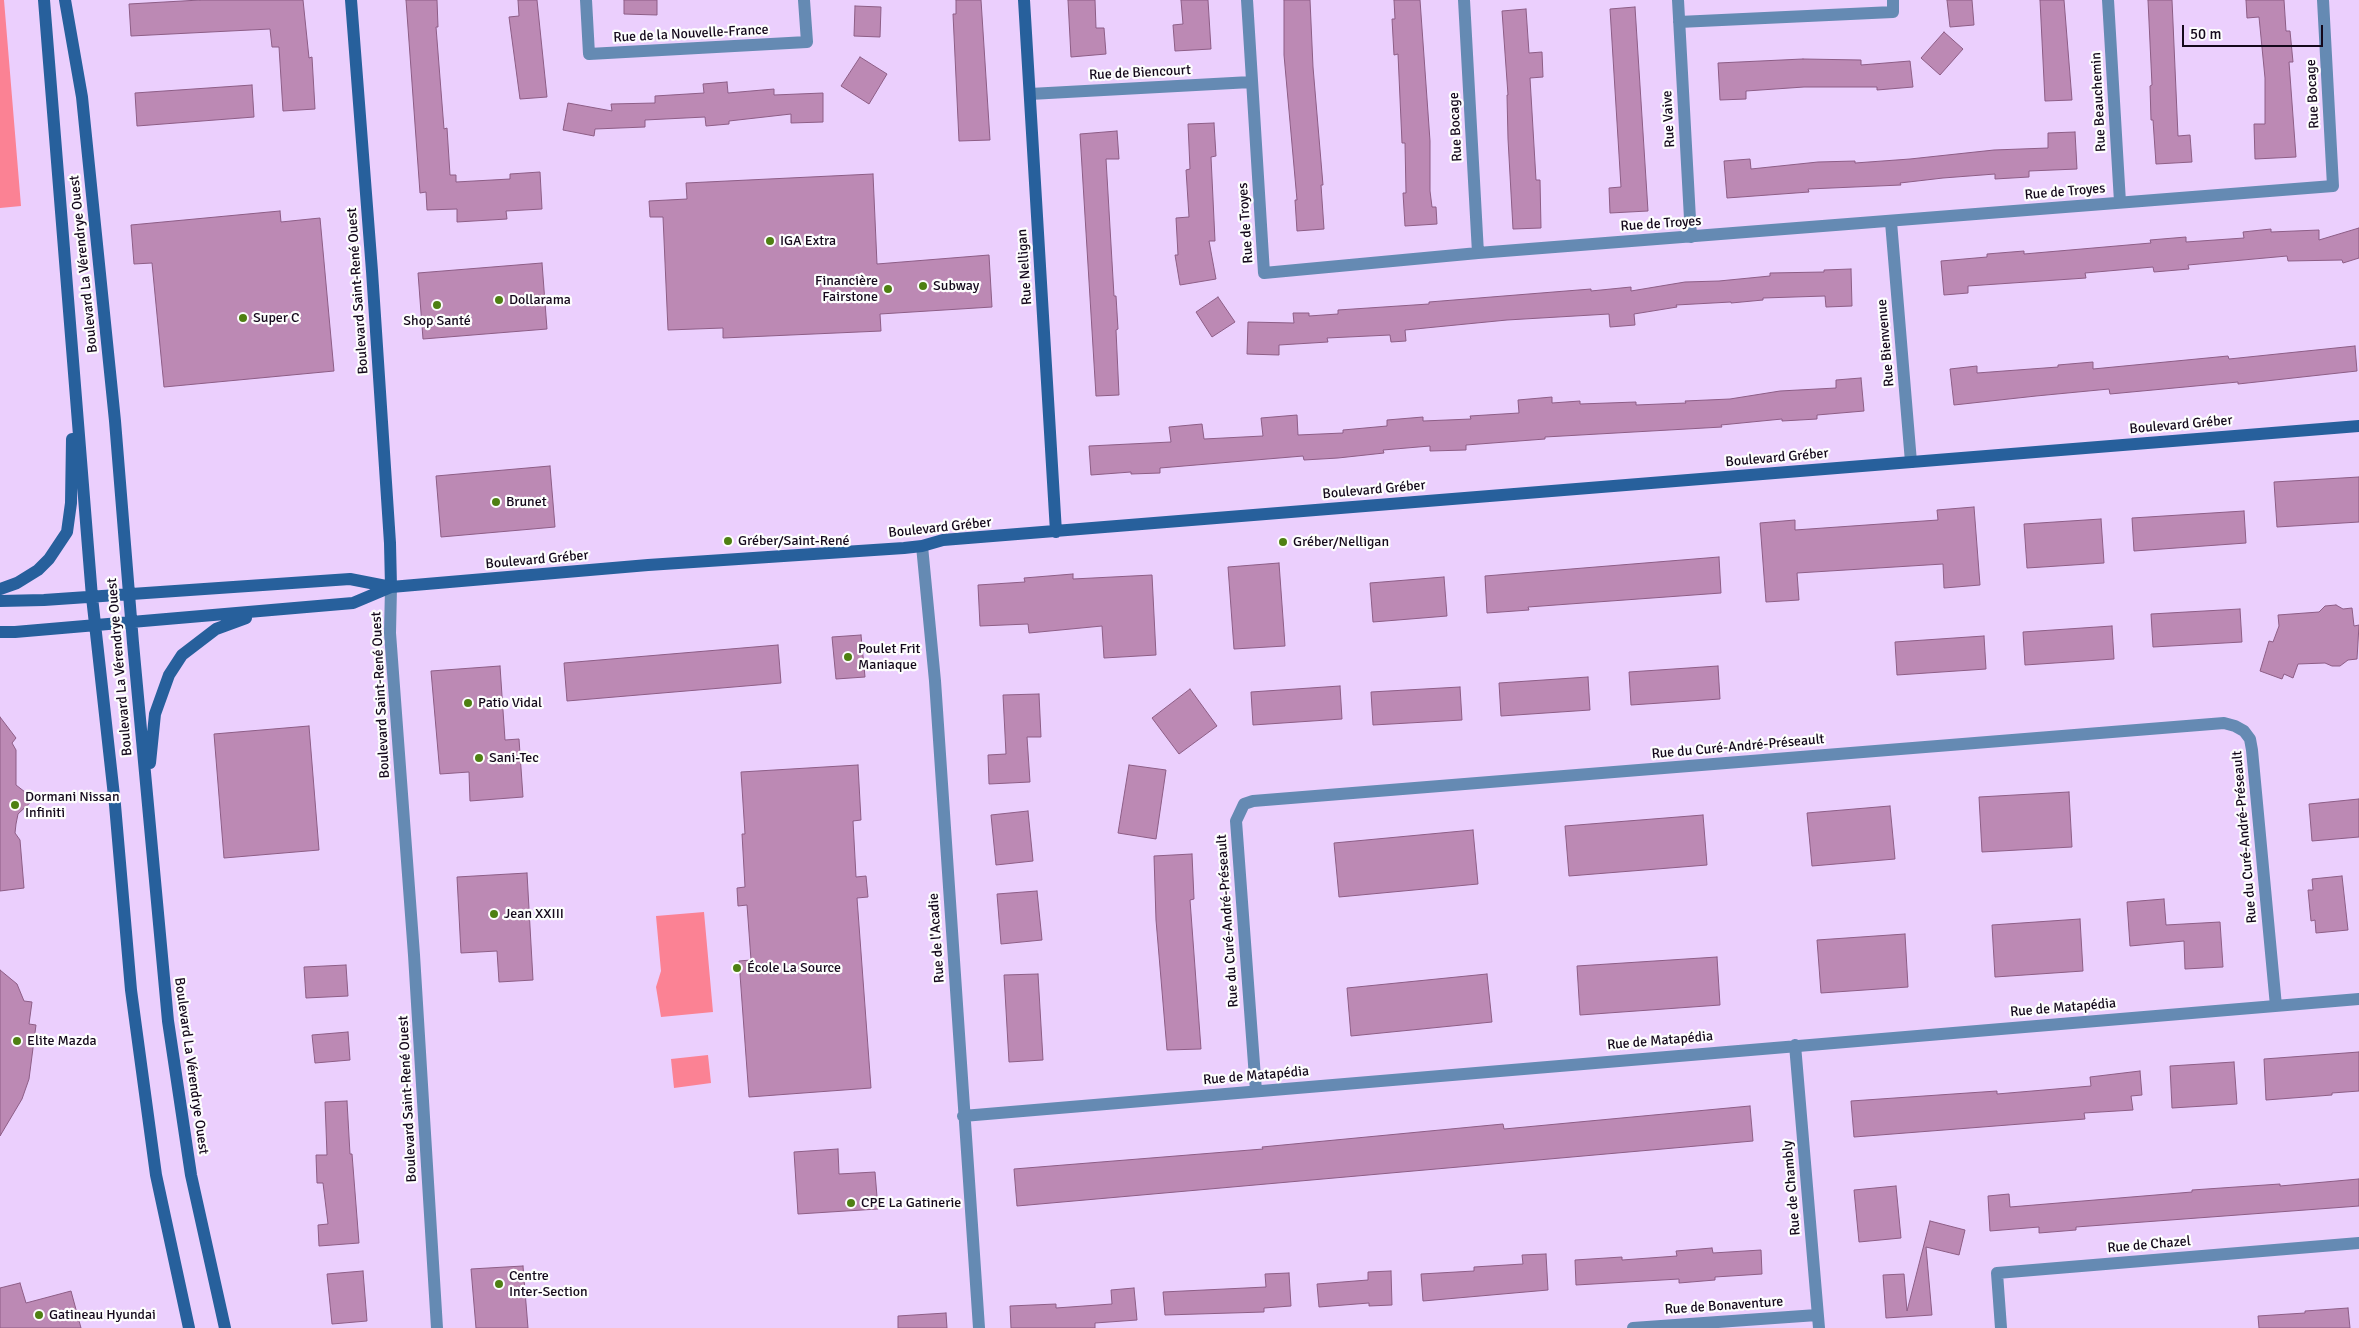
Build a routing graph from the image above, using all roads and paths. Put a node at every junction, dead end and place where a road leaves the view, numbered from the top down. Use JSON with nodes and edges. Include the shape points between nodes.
{"nodes":[{"id":1,"x":44,"y":0,"type":"edge"},
{"id":2,"x":66,"y":0,"type":"edge"},
{"id":3,"x":350,"y":0,"type":"edge"},
{"id":4,"x":586,"y":0,"type":"edge"},
{"id":5,"x":804,"y":0,"type":"edge"},
{"id":6,"x":1024,"y":0,"type":"edge"},
{"id":7,"x":1247,"y":0,"type":"edge"},
{"id":8,"x":1464,"y":0,"type":"edge"},
{"id":9,"x":1678,"y":0,"type":"edge"},
{"id":10,"x":1893,"y":0,"type":"edge"},
{"id":11,"x":2108,"y":0,"type":"edge"},
{"id":12,"x":2323,"y":0,"type":"edge"},
{"id":13,"x":1679,"y":22,"type":"junction"},
{"id":14,"x":1251,"y":82,"type":"junction"},
{"id":15,"x":1030,"y":94,"type":"junction"},
{"id":16,"x":2333,"y":186,"type":"joint"},
{"id":17,"x":2120,"y":202,"type":"junction"},
{"id":18,"x":1891,"y":222,"type":"junction"},
{"id":19,"x":1691,"y":237,"type":"junction"},
{"id":20,"x":1478,"y":253,"type":"junction"},
{"id":21,"x":73,"y":359,"type":"junction"},
{"id":22,"x":2359,"y":426,"type":"edge"},
{"id":23,"x":1911,"y":462,"type":"junction"},
{"id":24,"x":1056,"y":532,"type":"junction"},
{"id":25,"x":922,"y":546,"type":"junction"},
{"id":26,"x":391,"y":587,"type":"junction"},
{"id":27,"x":0,"y":589,"type":"edge"},
{"id":28,"x":129,"y":595,"type":"junction"},
{"id":29,"x":92,"y":597,"type":"junction"},
{"id":30,"x":0,"y":601,"type":"edge"},
{"id":31,"x":268,"y":611,"type":"junction"},
{"id":32,"x":131,"y":622,"type":"junction"},
{"id":33,"x":95,"y":624,"type":"junction"},
{"id":34,"x":0,"y":632,"type":"edge"},
{"id":35,"x":146,"y":793,"type":"junction"},
{"id":36,"x":2359,"y":999,"type":"edge"},
{"id":37,"x":2276,"y":1006,"type":"junction"},
{"id":38,"x":1795,"y":1045,"type":"junction"},
{"id":39,"x":1256,"y":1091,"type":"junction"},
{"id":40,"x":963,"y":1116,"type":"junction"},
{"id":41,"x":2359,"y":1243,"type":"edge"},
{"id":42,"x":1818,"y":1315,"type":"junction"},
{"id":43,"x":189,"y":1328,"type":"edge"},
{"id":44,"x":225,"y":1328,"type":"edge"},
{"id":45,"x":437,"y":1328,"type":"edge"},
{"id":46,"x":979,"y":1328,"type":"edge"},
{"id":47,"x":1633,"y":1328,"type":"edge"},
{"id":48,"x":1818,"y":1328,"type":"edge"},
{"id":49,"x":2001,"y":1328,"type":"edge"}],
"edges":[{"from":1,"to":21,"type":"main road","name":"Boulevard La Vérendrye Ouest"},
{"from":2,"to":28,"type":"main road","name":"Boulevard La Vérendrye Ouest","via":[[83,107]]},
{"from":3,"to":26,"type":"main road","name":"Boulevard Saint-René Ouest","via":[[373,281]]},
{"from":4,"to":5,"type":"street","name":"Rue de la Nouvelle-France","via":[[589,54],[807,42]]},
{"from":6,"to":15,"type":"main road","name":"Rue Nelligan"},
{"from":7,"to":14,"type":"street","name":"Rue de Troyes"},
{"from":8,"to":20,"type":"street","name":"Rue Bocage"},
{"from":9,"to":13,"type":"street","name":"Rue Vaive"},
{"from":10,"to":13,"type":"street","via":[[1893,12]]},
{"from":11,"to":17,"type":"street","name":"Rue Beauchemin"},
{"from":12,"to":16,"type":"street","name":"Rue Bocage"},
{"from":13,"to":19,"type":"street","name":"Rue Vaive"},
{"from":14,"to":15,"type":"street","name":"Rue de Biencourt"},
{"from":14,"to":20,"type":"street","name":"Rue de Troyes","via":[[1264,272]]},
{"from":15,"to":24,"type":"main road","name":"Rue Nelligan"},
{"from":16,"to":17,"type":"street","name":"Rue de Troyes"},
{"from":17,"to":18,"type":"street","name":"Rue de Troyes"},
{"from":18,"to":19,"type":"street","name":"Rue de Troyes"},
{"from":18,"to":23,"type":"street","name":"Rue Bienvenue"},
{"from":19,"to":20,"type":"street","name":"Rue de Troyes"},
{"from":21,"to":27,"type":"main road","via":[[71,503],[67,532],[38,570]]},
{"from":21,"to":29,"type":"main road","name":"Boulevard La Vérendrye Ouest"},
{"from":22,"to":23,"type":"main road","name":"Boulevard Gréber"},
{"from":23,"to":24,"type":"main road","name":"Boulevard Gréber"},
{"from":24,"to":25,"type":"main road","name":"Boulevard Gréber","via":[[943,540]]},
{"from":25,"to":26,"type":"main road","name":"Boulevard Gréber"},
{"from":25,"to":40,"type":"street","name":"Rue de l'Acadie","via":[[935,681]]},
{"from":26,"to":28,"type":"main road","name":"Boulevard Gréber","via":[[350,579]]},
{"from":26,"to":31,"type":"main road","name":"Boulevard Gréber","via":[[353,603]]},
{"from":26,"to":45,"type":"street","name":"Boulevard Saint-René Ouest","via":[[390,633]]},
{"from":28,"to":29,"type":"main road","name":"Boulevard Gréber"},
{"from":28,"to":32,"type":"main road","name":"Boulevard La Vérendrye Ouest"},
{"from":29,"to":30,"type":"main road","name":"Boulevard Gréber"},
{"from":29,"to":33,"type":"main road","name":"Boulevard La Vérendrye Ouest"},
{"from":31,"to":32,"type":"main road","name":"Boulevard Gréber"},
{"from":31,"to":35,"type":"main road","via":[[216,628],[182,655],[169,674],[155,714]]},
{"from":32,"to":33,"type":"main road","name":"Boulevard Gréber"},
{"from":32,"to":35,"type":"main road","name":"Boulevard La Vérendrye Ouest"},
{"from":33,"to":34,"type":"main road","name":"Boulevard Gréber"},
{"from":33,"to":43,"type":"main road","name":"Boulevard La Vérendrye Ouest","via":[[131,990],[148,1127]]},
{"from":35,"to":44,"type":"main road","name":"Boulevard La Vérendrye Ouest","via":[[168,1021],[182,1127]]},
{"from":36,"to":37,"type":"street","name":"Rue de Matapédia"},
{"from":37,"to":38,"type":"street","name":"Rue de Matapédia"},
{"from":37,"to":39,"type":"street","name":"Rue du Curé-André-Préseault","via":[[2252,750],[2244,731],[2224,723],[1254,801],[1244,804],[1236,821]]},
{"from":38,"to":39,"type":"street","name":"Rue de Matapédia"},
{"from":38,"to":42,"type":"street","name":"Rue de Chambly"},
{"from":39,"to":40,"type":"street","name":"Rue de Matapédia"},
{"from":40,"to":46,"type":"street","name":"Rue de l'Acadie"},
{"from":41,"to":49,"type":"street","name":"Rue de Chazel","via":[[1997,1273]]},
{"from":42,"to":47,"type":"street","name":"Rue de Bonaventure"},
{"from":42,"to":48,"type":"street","name":"Rue de Chambly"}]}
